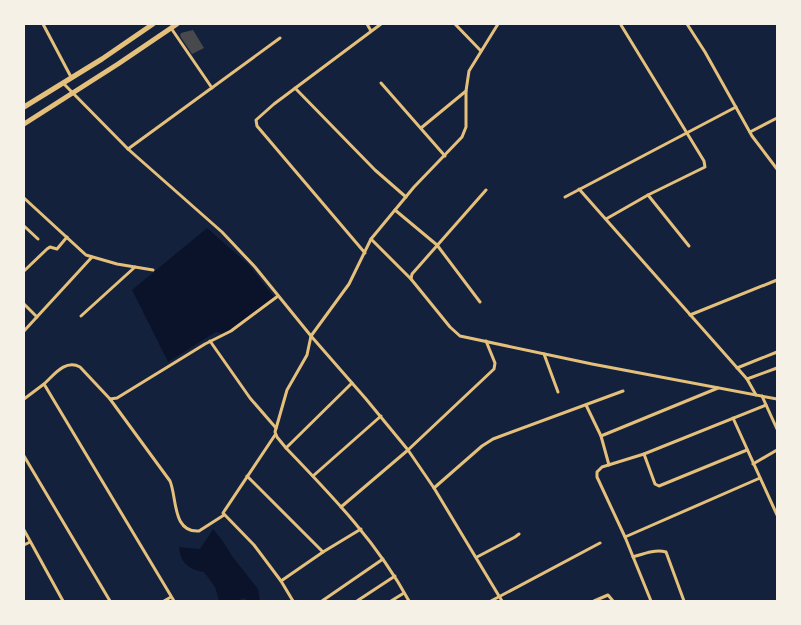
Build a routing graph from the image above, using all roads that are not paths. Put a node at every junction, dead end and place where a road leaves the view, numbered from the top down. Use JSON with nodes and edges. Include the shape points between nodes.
{"nodes":[{"id":1,"x":43,"y":24,"type":"edge"},
{"id":2,"x":153,"y":24,"type":"edge"},
{"id":3,"x":177,"y":24,"type":"edge"},
{"id":4,"x":367,"y":24,"type":"edge"},
{"id":5,"x":381,"y":24,"type":"edge"},
{"id":6,"x":456,"y":24,"type":"edge"},
{"id":7,"x":498,"y":24,"type":"edge"},
{"id":8,"x":686,"y":24,"type":"edge"},
{"id":9,"x":621,"y":25,"type":"edge"},
{"id":10,"x":171,"y":28,"type":"junction"},
{"id":11,"x":371,"y":31,"type":"junction"},
{"id":12,"x":280,"y":38,"type":"dead end"},
{"id":13,"x":481,"y":51,"type":"junction"},
{"id":14,"x":72,"y":78,"type":"junction"},
{"id":15,"x":63,"y":83,"type":"junction"},
{"id":16,"x":381,"y":83,"type":"dead end"},
{"id":17,"x":212,"y":88,"type":"junction"},
{"id":18,"x":295,"y":88,"type":"junction"},
{"id":19,"x":466,"y":91,"type":"junction"},
{"id":20,"x":72,"y":93,"type":"junction"},
{"id":21,"x":736,"y":107,"type":"junction"},
{"id":22,"x":24,"y":108,"type":"edge"},
{"id":23,"x":777,"y":118,"type":"edge"},
{"id":24,"x":24,"y":124,"type":"edge"},
{"id":25,"x":421,"y":128,"type":"junction"},
{"id":26,"x":750,"y":132,"type":"junction"},
{"id":27,"x":686,"y":133,"type":"junction"},
{"id":28,"x":128,"y":149,"type":"junction"},
{"id":29,"x":445,"y":156,"type":"junction"},
{"id":30,"x":777,"y":169,"type":"edge"},
{"id":31,"x":579,"y":189,"type":"junction"},
{"id":32,"x":486,"y":190,"type":"dead end"},
{"id":33,"x":648,"y":195,"type":"junction"},
{"id":34,"x":406,"y":197,"type":"junction"},
{"id":35,"x":565,"y":197,"type":"dead end"},
{"id":36,"x":24,"y":198,"type":"edge"},
{"id":37,"x":396,"y":210,"type":"junction"},
{"id":38,"x":606,"y":220,"type":"junction"},
{"id":39,"x":24,"y":226,"type":"edge"},
{"id":40,"x":67,"y":237,"type":"junction"},
{"id":41,"x":38,"y":239,"type":"dead end"},
{"id":42,"x":371,"y":239,"type":"junction"},
{"id":43,"x":438,"y":245,"type":"junction"},
{"id":44,"x":689,"y":246,"type":"dead end"},
{"id":45,"x":365,"y":253,"type":"junction"},
{"id":46,"x":92,"y":257,"type":"junction"},
{"id":47,"x":135,"y":267,"type":"junction"},
{"id":48,"x":153,"y":270,"type":"dead end"},
{"id":49,"x":24,"y":271,"type":"edge"},
{"id":50,"x":411,"y":279,"type":"junction"},
{"id":51,"x":777,"y":280,"type":"edge"},
{"id":52,"x":278,"y":296,"type":"junction"},
{"id":53,"x":480,"y":302,"type":"dead end"},
{"id":54,"x":24,"y":304,"type":"edge"},
{"id":55,"x":690,"y":315,"type":"junction"},
{"id":56,"x":81,"y":316,"type":"dead end"},
{"id":57,"x":37,"y":318,"type":"junction"},
{"id":58,"x":24,"y":331,"type":"edge"},
{"id":59,"x":310,"y":336,"type":"junction"},
{"id":60,"x":210,"y":341,"type":"junction"},
{"id":61,"x":486,"y":341,"type":"junction"},
{"id":62,"x":777,"y":352,"type":"edge"},
{"id":63,"x":544,"y":354,"type":"junction"},
{"id":64,"x":737,"y":368,"type":"junction"},
{"id":65,"x":777,"y":368,"type":"edge"},
{"id":66,"x":747,"y":379,"type":"junction"},
{"id":67,"x":352,"y":383,"type":"junction"},
{"id":68,"x":44,"y":384,"type":"junction"},
{"id":69,"x":719,"y":388,"type":"junction"},
{"id":70,"x":623,"y":391,"type":"dead end"},
{"id":71,"x":558,"y":392,"type":"dead end"},
{"id":72,"x":756,"y":395,"type":"junction"},
{"id":73,"x":762,"y":396,"type":"junction"},
{"id":74,"x":24,"y":399,"type":"edge"},
{"id":75,"x":110,"y":399,"type":"junction"},
{"id":76,"x":777,"y":399,"type":"edge"},
{"id":77,"x":586,"y":405,"type":"junction"},
{"id":78,"x":766,"y":405,"type":"junction"},
{"id":79,"x":381,"y":416,"type":"junction"},
{"id":80,"x":733,"y":418,"type":"junction"},
{"id":81,"x":276,"y":428,"type":"junction"},
{"id":82,"x":777,"y":429,"type":"edge"},
{"id":83,"x":275,"y":435,"type":"junction"},
{"id":84,"x":601,"y":436,"type":"junction"},
{"id":85,"x":286,"y":448,"type":"junction"},
{"id":86,"x":408,"y":450,"type":"junction"},
{"id":87,"x":747,"y":450,"type":"junction"},
{"id":88,"x":777,"y":450,"type":"edge"},
{"id":89,"x":644,"y":454,"type":"junction"},
{"id":90,"x":24,"y":456,"type":"edge"},
{"id":91,"x":753,"y":464,"type":"junction"},
{"id":92,"x":608,"y":465,"type":"junction"},
{"id":93,"x":247,"y":476,"type":"junction"},
{"id":94,"x":313,"y":476,"type":"junction"},
{"id":95,"x":760,"y":478,"type":"junction"},
{"id":96,"x":434,"y":488,"type":"junction"},
{"id":97,"x":341,"y":507,"type":"junction"},
{"id":98,"x":224,"y":515,"type":"junction"},
{"id":99,"x":777,"y":515,"type":"edge"},
{"id":100,"x":361,"y":529,"type":"junction"},
{"id":101,"x":24,"y":530,"type":"edge"},
{"id":102,"x":519,"y":534,"type":"dead end"},
{"id":103,"x":625,"y":537,"type":"junction"},
{"id":104,"x":30,"y":542,"type":"junction"},
{"id":105,"x":600,"y":543,"type":"dead end"},
{"id":106,"x":24,"y":545,"type":"edge"},
{"id":107,"x":323,"y":552,"type":"junction"},
{"id":108,"x":477,"y":557,"type":"junction"},
{"id":109,"x":633,"y":557,"type":"junction"},
{"id":110,"x":383,"y":559,"type":"junction"},
{"id":111,"x":395,"y":576,"type":"junction"},
{"id":112,"x":281,"y":581,"type":"junction"},
{"id":113,"x":404,"y":593,"type":"junction"},
{"id":114,"x":171,"y":597,"type":"junction"},
{"id":115,"x":499,"y":597,"type":"junction"},
{"id":116,"x":64,"y":601,"type":"edge"},
{"id":117,"x":110,"y":601,"type":"edge"},
{"id":118,"x":164,"y":601,"type":"edge"},
{"id":119,"x":174,"y":601,"type":"edge"},
{"id":120,"x":293,"y":601,"type":"edge"},
{"id":121,"x":322,"y":601,"type":"edge"},
{"id":122,"x":357,"y":601,"type":"edge"},
{"id":123,"x":391,"y":601,"type":"edge"},
{"id":124,"x":409,"y":601,"type":"edge"},
{"id":125,"x":492,"y":601,"type":"edge"},
{"id":126,"x":502,"y":601,"type":"edge"},
{"id":127,"x":594,"y":601,"type":"edge"},
{"id":128,"x":613,"y":601,"type":"edge"},
{"id":129,"x":651,"y":601,"type":"edge"},
{"id":130,"x":684,"y":601,"type":"edge"}],
"edges":[{"from":1,"to":14,"type":"street"},
{"from":2,"to":14,"type":"highway"},
{"from":3,"to":10,"type":"highway"},
{"from":4,"to":11,"type":"street"},
{"from":5,"to":11,"type":"street"},
{"from":6,"to":13,"type":"street"},
{"from":7,"to":13,"type":"street"},
{"from":8,"to":21,"type":"street"},
{"from":9,"to":27,"type":"street"},
{"from":10,"to":17,"type":"street"},
{"from":10,"to":20,"type":"highway"},
{"from":11,"to":18,"type":"street"},
{"from":12,"to":17,"type":"street"},
{"from":13,"to":19,"type":"street","via":[[469,71]]},
{"from":14,"to":15,"type":"highway"},
{"from":15,"to":20,"type":"street"},
{"from":15,"to":22,"type":"highway"},
{"from":16,"to":25,"type":"street"},
{"from":17,"to":28,"type":"street"},
{"from":18,"to":34,"type":"street"},
{"from":18,"to":45,"type":"street","via":[[259,116],[257,126]]},
{"from":19,"to":25,"type":"street"},
{"from":19,"to":29,"type":"street","via":[[466,127]]},
{"from":20,"to":24,"type":"highway"},
{"from":20,"to":28,"type":"street"},
{"from":21,"to":26,"type":"street"},
{"from":21,"to":27,"type":"street"},
{"from":23,"to":26,"type":"street"},
{"from":25,"to":29,"type":"street"},
{"from":26,"to":30,"type":"street"},
{"from":27,"to":31,"type":"street"},
{"from":27,"to":33,"type":"street","via":[[705,167]]},
{"from":28,"to":52,"type":"street","via":[[222,232]]},
{"from":29,"to":34,"type":"street"},
{"from":31,"to":35,"type":"street"},
{"from":31,"to":38,"type":"street"},
{"from":32,"to":43,"type":"street"},
{"from":33,"to":38,"type":"street"},
{"from":33,"to":44,"type":"street"},
{"from":34,"to":37,"type":"street"},
{"from":36,"to":40,"type":"street"},
{"from":37,"to":42,"type":"street"},
{"from":37,"to":43,"type":"street"},
{"from":38,"to":55,"type":"street"},
{"from":39,"to":41,"type":"street"},
{"from":40,"to":46,"type":"street"},
{"from":40,"to":49,"type":"street","via":[[57,248],[47,249]]},
{"from":42,"to":45,"type":"street"},
{"from":42,"to":50,"type":"street"},
{"from":43,"to":50,"type":"street"},
{"from":43,"to":53,"type":"street"},
{"from":45,"to":59,"type":"street","via":[[349,284]]},
{"from":46,"to":47,"type":"street"},
{"from":46,"to":57,"type":"street"},
{"from":47,"to":48,"type":"street"},
{"from":47,"to":56,"type":"street"},
{"from":50,"to":61,"type":"street","via":[[457,335]]},
{"from":51,"to":55,"type":"street"},
{"from":52,"to":59,"type":"street"},
{"from":52,"to":60,"type":"street","via":[[234,329]]},
{"from":54,"to":57,"type":"street"},
{"from":55,"to":64,"type":"street"},
{"from":57,"to":58,"type":"street"},
{"from":59,"to":67,"type":"street"},
{"from":59,"to":81,"type":"street","via":[[307,355],[286,390]]},
{"from":60,"to":75,"type":"street","via":[[117,398]]},
{"from":60,"to":81,"type":"street","via":[[250,398]]},
{"from":61,"to":63,"type":"street"},
{"from":61,"to":86,"type":"street","via":[[495,363],[494,369]]},
{"from":62,"to":64,"type":"street"},
{"from":63,"to":69,"type":"street"},
{"from":63,"to":71,"type":"street"},
{"from":64,"to":66,"type":"street"},
{"from":65,"to":66,"type":"street"},
{"from":66,"to":72,"type":"street"},
{"from":67,"to":79,"type":"street"},
{"from":67,"to":85,"type":"street"},
{"from":68,"to":74,"type":"street"},
{"from":68,"to":75,"type":"street","via":[[65,366],[75,364]]},
{"from":68,"to":114,"type":"street"},
{"from":69,"to":72,"type":"street"},
{"from":69,"to":84,"type":"street"},
{"from":70,"to":77,"type":"street"},
{"from":72,"to":73,"type":"street"},
{"from":73,"to":76,"type":"street"},
{"from":73,"to":78,"type":"street"},
{"from":75,"to":98,"type":"street","via":[[170,481],[175,511],[185,526],[199,531]]},
{"from":77,"to":84,"type":"street"},
{"from":77,"to":96,"type":"street","via":[[493,440]]},
{"from":78,"to":80,"type":"street"},
{"from":78,"to":82,"type":"street"},
{"from":79,"to":86,"type":"street"},
{"from":79,"to":94,"type":"street"},
{"from":80,"to":87,"type":"street"},
{"from":80,"to":89,"type":"street"},
{"from":81,"to":83,"type":"street"},
{"from":83,"to":85,"type":"street"},
{"from":83,"to":93,"type":"street"},
{"from":84,"to":92,"type":"street"},
{"from":85,"to":94,"type":"street"},
{"from":86,"to":96,"type":"street"},
{"from":86,"to":97,"type":"street"},
{"from":87,"to":89,"type":"street","via":[[659,486],[655,484]]},
{"from":87,"to":91,"type":"street"},
{"from":88,"to":91,"type":"street"},
{"from":89,"to":92,"type":"street"},
{"from":90,"to":117,"type":"street"},
{"from":91,"to":95,"type":"street"},
{"from":92,"to":103,"type":"street","via":[[600,469],[597,476]]},
{"from":93,"to":98,"type":"street"},
{"from":93,"to":107,"type":"street"},
{"from":94,"to":97,"type":"street"},
{"from":95,"to":99,"type":"street"},
{"from":95,"to":103,"type":"street"},
{"from":96,"to":108,"type":"street"},
{"from":97,"to":100,"type":"street"},
{"from":98,"to":112,"type":"street","via":[[254,545]]},
{"from":100,"to":107,"type":"street"},
{"from":100,"to":110,"type":"street"},
{"from":101,"to":104,"type":"street"},
{"from":102,"to":108,"type":"street"},
{"from":103,"to":109,"type":"street"},
{"from":104,"to":106,"type":"street"},
{"from":104,"to":116,"type":"street"},
{"from":105,"to":115,"type":"street"},
{"from":107,"to":112,"type":"street"},
{"from":108,"to":115,"type":"street"},
{"from":109,"to":129,"type":"street"},
{"from":109,"to":130,"type":"street","via":[[652,551],[666,552]]},
{"from":110,"to":111,"type":"street"},
{"from":110,"to":121,"type":"street"},
{"from":111,"to":113,"type":"street"},
{"from":111,"to":122,"type":"street"},
{"from":112,"to":120,"type":"street"},
{"from":113,"to":123,"type":"street"},
{"from":113,"to":124,"type":"street"},
{"from":114,"to":118,"type":"street"},
{"from":114,"to":119,"type":"street"},
{"from":115,"to":125,"type":"street"},
{"from":115,"to":126,"type":"street"},
{"from":127,"to":128,"type":"street","via":[[608,595]]}]}
